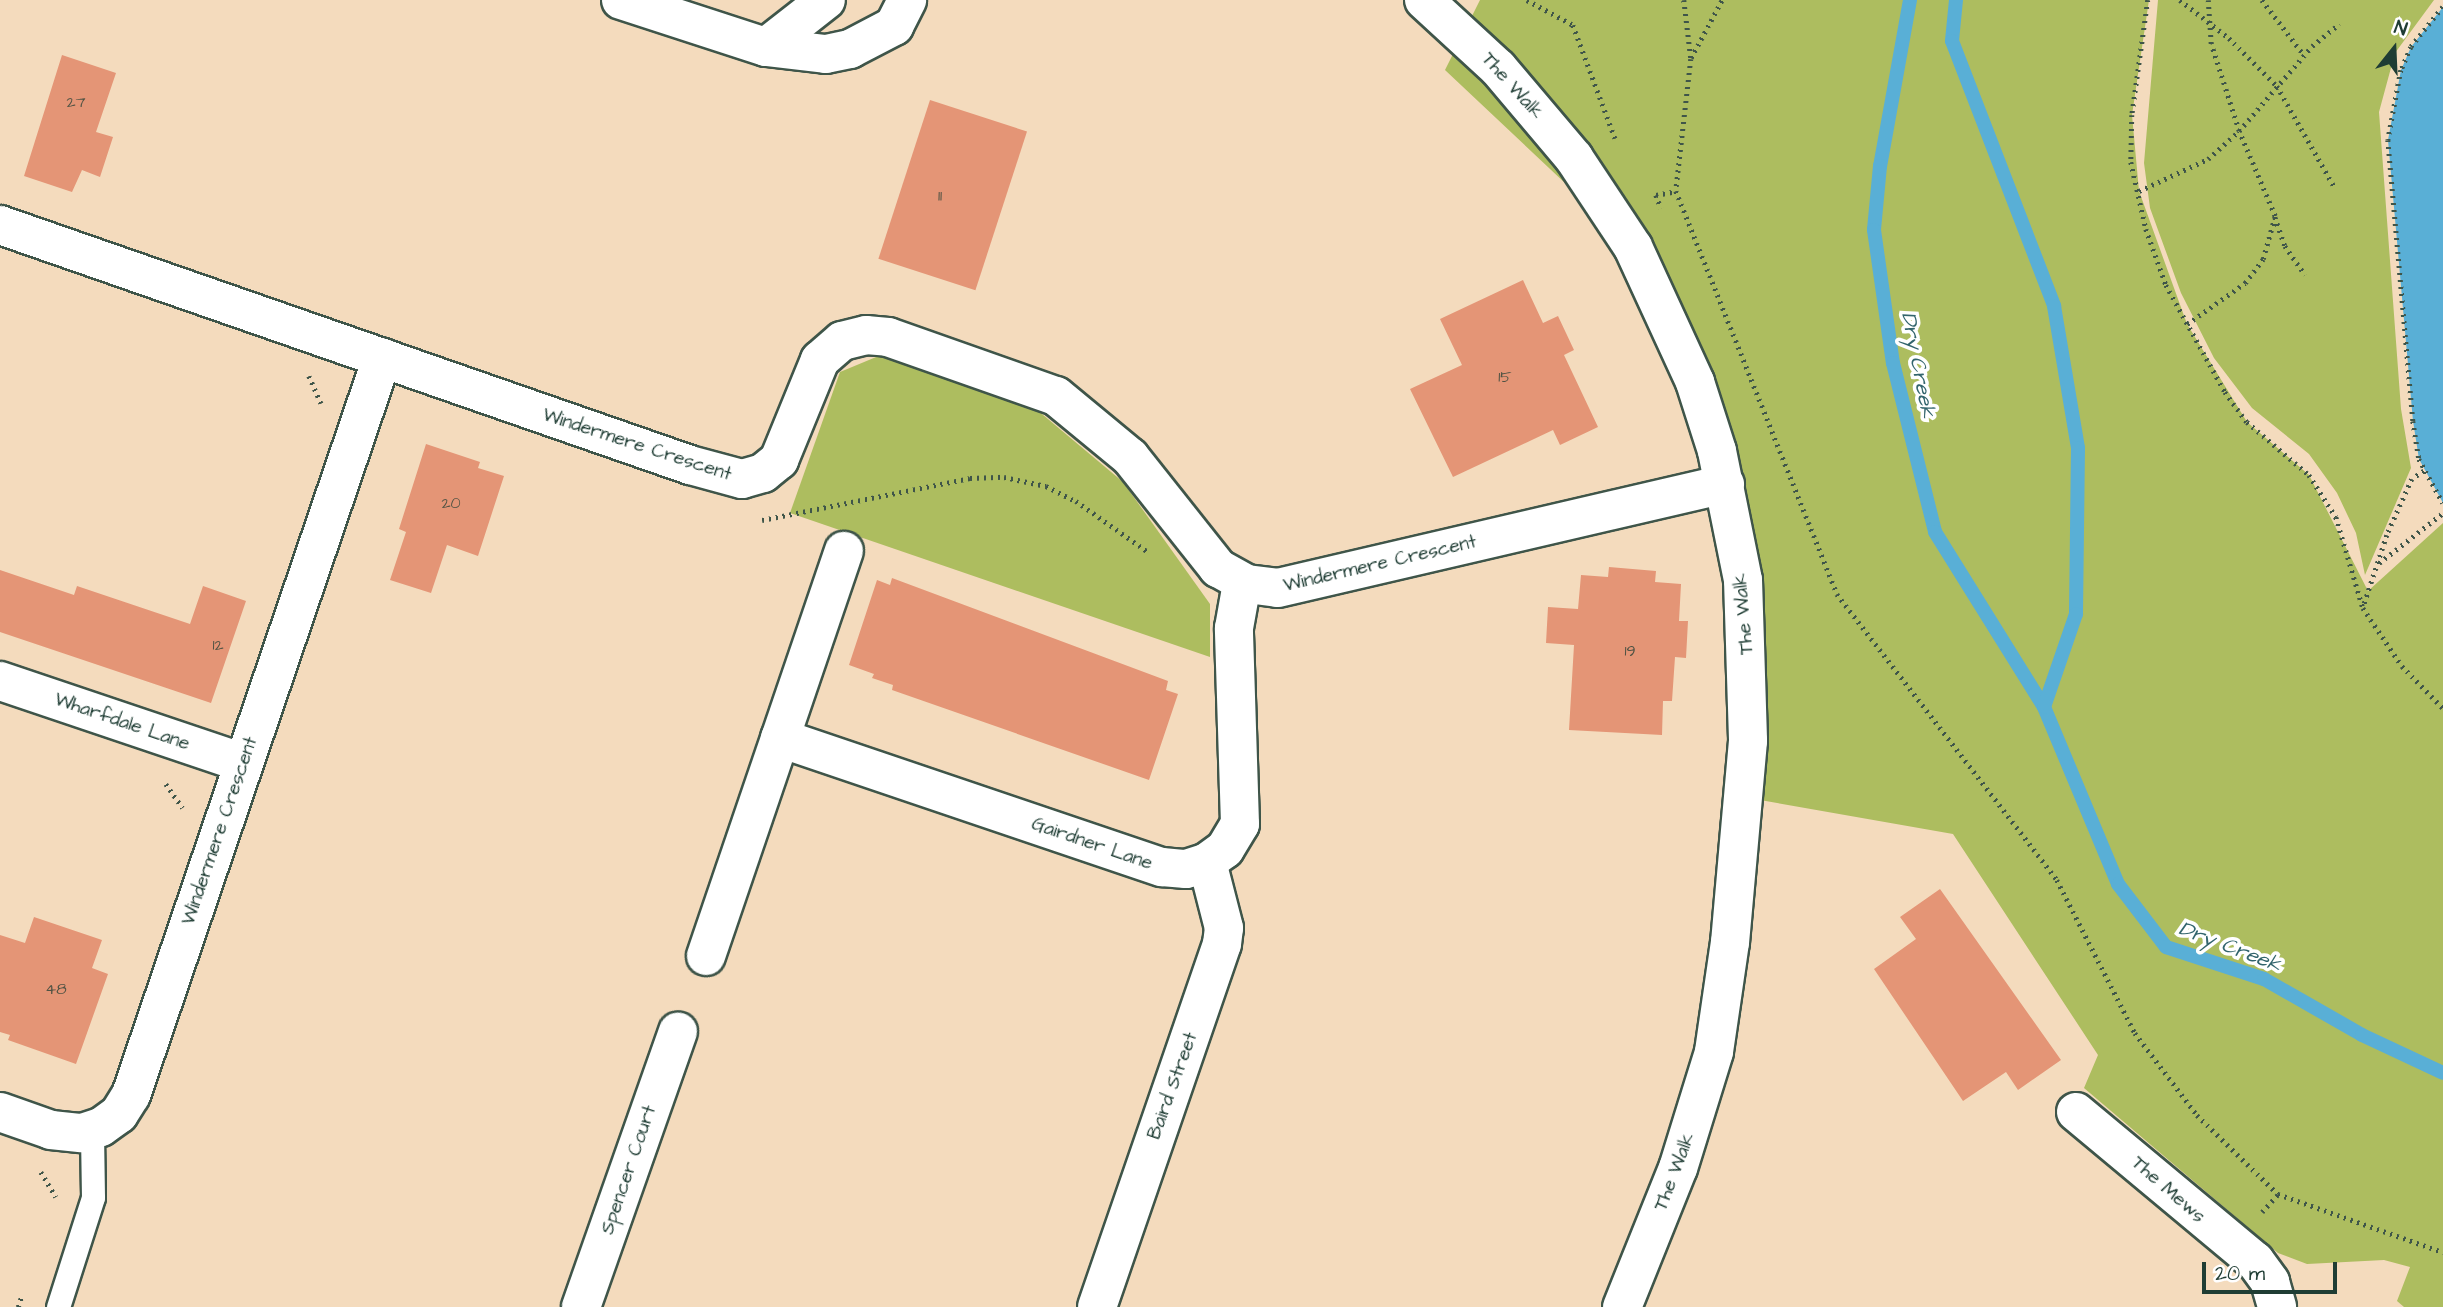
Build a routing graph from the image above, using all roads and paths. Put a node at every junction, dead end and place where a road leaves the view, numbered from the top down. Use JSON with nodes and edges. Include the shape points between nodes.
{"nodes":[{"id":1,"x":621,"y":0,"type":"edge"},
{"id":2,"x":826,"y":0,"type":"edge"},
{"id":3,"x":907,"y":0,"type":"edge"},
{"id":4,"x":1527,"y":0,"type":"edge"},
{"id":5,"x":1684,"y":0,"type":"edge"},
{"id":6,"x":1722,"y":0,"type":"edge"},
{"id":7,"x":2148,"y":0,"type":"edge"},
{"id":8,"x":2180,"y":0,"type":"edge"},
{"id":9,"x":2208,"y":0,"type":"edge"},
{"id":10,"x":2262,"y":0,"type":"edge"},
{"id":11,"x":1428,"y":1,"type":"edge"},
{"id":12,"x":2443,"y":7,"type":"edge"},
{"id":13,"x":2210,"y":24,"type":"junction"},
{"id":14,"x":2339,"y":24,"type":"dead end"},
{"id":15,"x":766,"y":47,"type":"junction"},
{"id":16,"x":2304,"y":55,"type":"junction"},
{"id":17,"x":1691,"y":59,"type":"junction"},
{"id":18,"x":2277,"y":86,"type":"junction"},
{"id":19,"x":2239,"y":131,"type":"junction"},
{"id":20,"x":1616,"y":141,"type":"dead end"},
{"id":21,"x":2335,"y":188,"type":"dead end"},
{"id":22,"x":1676,"y":191,"type":"junction"},
{"id":23,"x":2139,"y":191,"type":"junction"},
{"id":24,"x":1647,"y":198,"type":"dead end"},
{"id":25,"x":2275,"y":216,"type":"junction"},
{"id":26,"x":0,"y":225,"type":"edge"},
{"id":27,"x":2305,"y":275,"type":"dead end"},
{"id":28,"x":2187,"y":324,"type":"junction"},
{"id":29,"x":322,"y":337,"type":"junction"},
{"id":30,"x":382,"y":358,"type":"junction"},
{"id":31,"x":324,"y":408,"type":"dead end"},
{"id":32,"x":2424,"y":471,"type":"junction"},
{"id":33,"x":1725,"y":484,"type":"junction"},
{"id":34,"x":2443,"y":503,"type":"edge"},
{"id":35,"x":2443,"y":513,"type":"edge"},
{"id":36,"x":752,"y":519,"type":"dead end"},
{"id":37,"x":844,"y":551,"type":"dead end"},
{"id":38,"x":1161,"y":559,"type":"dead end"},
{"id":39,"x":2378,"y":563,"type":"junction"},
{"id":40,"x":1242,"y":583,"type":"junction"},
{"id":41,"x":2362,"y":608,"type":"junction"},
{"id":42,"x":0,"y":681,"type":"edge"},
{"id":43,"x":2443,"y":708,"type":"edge"},
{"id":44,"x":780,"y":738,"type":"junction"},
{"id":45,"x":243,"y":763,"type":"junction"},
{"id":46,"x":160,"y":782,"type":"dead end"},
{"id":47,"x":188,"y":816,"type":"dead end"},
{"id":48,"x":1207,"y":862,"type":"junction"},
{"id":49,"x":706,"y":956,"type":"dead end"},
{"id":50,"x":678,"y":1032,"type":"dead end"},
{"id":51,"x":2076,"y":1112,"type":"dead end"},
{"id":52,"x":15,"y":1118,"type":"edge"},
{"id":53,"x":92,"y":1130,"type":"junction"},
{"id":54,"x":52,"y":1209,"type":"dead end"},
{"id":55,"x":2443,"y":1252,"type":"edge"},
{"id":56,"x":26,"y":1282,"type":"dead end"},
{"id":57,"x":18,"y":1307,"type":"edge"},
{"id":58,"x":58,"y":1307,"type":"edge"},
{"id":59,"x":580,"y":1307,"type":"edge"},
{"id":60,"x":1097,"y":1307,"type":"edge"},
{"id":61,"x":1622,"y":1307,"type":"edge"},
{"id":62,"x":2277,"y":1307,"type":"edge"}],
"edges":[{"from":1,"to":15,"type":"street"},
{"from":2,"to":15,"type":"street"},
{"from":3,"to":15,"type":"street","via":[[894,26],[850,49],[826,54]]},
{"from":4,"to":20,"type":"path","via":[[1573,25]]},
{"from":5,"to":17,"type":"path"},
{"from":6,"to":17,"type":"path"},
{"from":7,"to":23,"type":"path","via":[[2132,115],[2132,162]]},
{"from":8,"to":13,"type":"path"},
{"from":9,"to":13,"type":"path"},
{"from":10,"to":16,"type":"path"},
{"from":11,"to":33,"type":"street","name":"The Walk","via":[[1498,68],[1607,205],[1668,316],[1695,382]]},
{"from":12,"to":32,"type":"path","via":[[2411,47],[2400,70],[2388,140],[2413,421]]},
{"from":13,"to":18,"type":"path"},
{"from":13,"to":19,"type":"path","via":[[2211,44]]},
{"from":14,"to":16,"type":"path"},
{"from":16,"to":18,"type":"path"},
{"from":17,"to":22,"type":"path"},
{"from":18,"to":19,"type":"path"},
{"from":18,"to":21,"type":"path"},
{"from":19,"to":23,"type":"path","via":[[2208,159]]},
{"from":19,"to":25,"type":"path"},
{"from":22,"to":24,"type":"path"},
{"from":22,"to":55,"type":"path","via":[[1837,594],[2057,880],[2135,1033],[2197,1115],[2278,1194]]},
{"from":23,"to":28,"type":"path","via":[[2146,229]]},
{"from":25,"to":27,"type":"path","via":[[2285,246]]},
{"from":25,"to":28,"type":"path","via":[[2263,258],[2245,283]]},
{"from":26,"to":29,"type":"street","name":"Windermere Crescent"},
{"from":28,"to":41,"type":"path","via":[[2247,422],[2309,475],[2336,517]]},
{"from":29,"to":30,"type":"street","name":"Windermere Crescent"},
{"from":29,"to":31,"type":"path","via":[[308,380]]},
{"from":30,"to":40,"type":"street","name":"Windermere Crescent","via":[[742,479],[762,473],[779,460],[820,360],[842,341],[866,335],[888,337],[1056,396],[1130,457],[1217,568]]},
{"from":30,"to":45,"type":"street","name":"Windermere Crescent"},
{"from":32,"to":34,"type":"path"},
{"from":32,"to":39,"type":"path","via":[[2412,479]]},
{"from":33,"to":40,"type":"street","name":"Windermere Crescent","via":[[1278,588]]},
{"from":33,"to":61,"type":"street","name":"The Walk","via":[[1743,584],[1749,687],[1730,942],[1714,1052],[1700,1106]]},
{"from":35,"to":39,"type":"path"},
{"from":36,"to":38,"type":"path","via":[[970,478],[1004,477],[1046,486],[1076,501]]},
{"from":37,"to":44,"type":"street"},
{"from":39,"to":41,"type":"path"},
{"from":40,"to":48,"type":"street","via":[[1234,628],[1240,824],[1225,849]]},
{"from":41,"to":43,"type":"path","via":[[2402,666]]},
{"from":42,"to":45,"type":"street","name":"Wharfdale Lane"},
{"from":44,"to":48,"type":"street","name":"Gairdner Lane","via":[[1162,867],[1186,869]]},
{"from":44,"to":49,"type":"street"},
{"from":45,"to":53,"type":"street","name":"Windermere Crescent","via":[[131,1095],[119,1114]]},
{"from":46,"to":47,"type":"path","via":[[170,785]]},
{"from":48,"to":60,"type":"street","name":"Baird Street","via":[[1224,928],[1222,944]]},
{"from":50,"to":59,"type":"street","name":"Spencer Court"},
{"from":51,"to":62,"type":"street","name":"The Mews","via":[[2255,1261],[2270,1282]]},
{"from":52,"to":53,"type":"street","via":[[72,1132]]},
{"from":52,"to":54,"type":"path","via":[[18,1159],[37,1166],[56,1197]]},
{"from":53,"to":58,"type":"lane","via":[[93,1197]]},
{"from":56,"to":57,"type":"path"}]}
